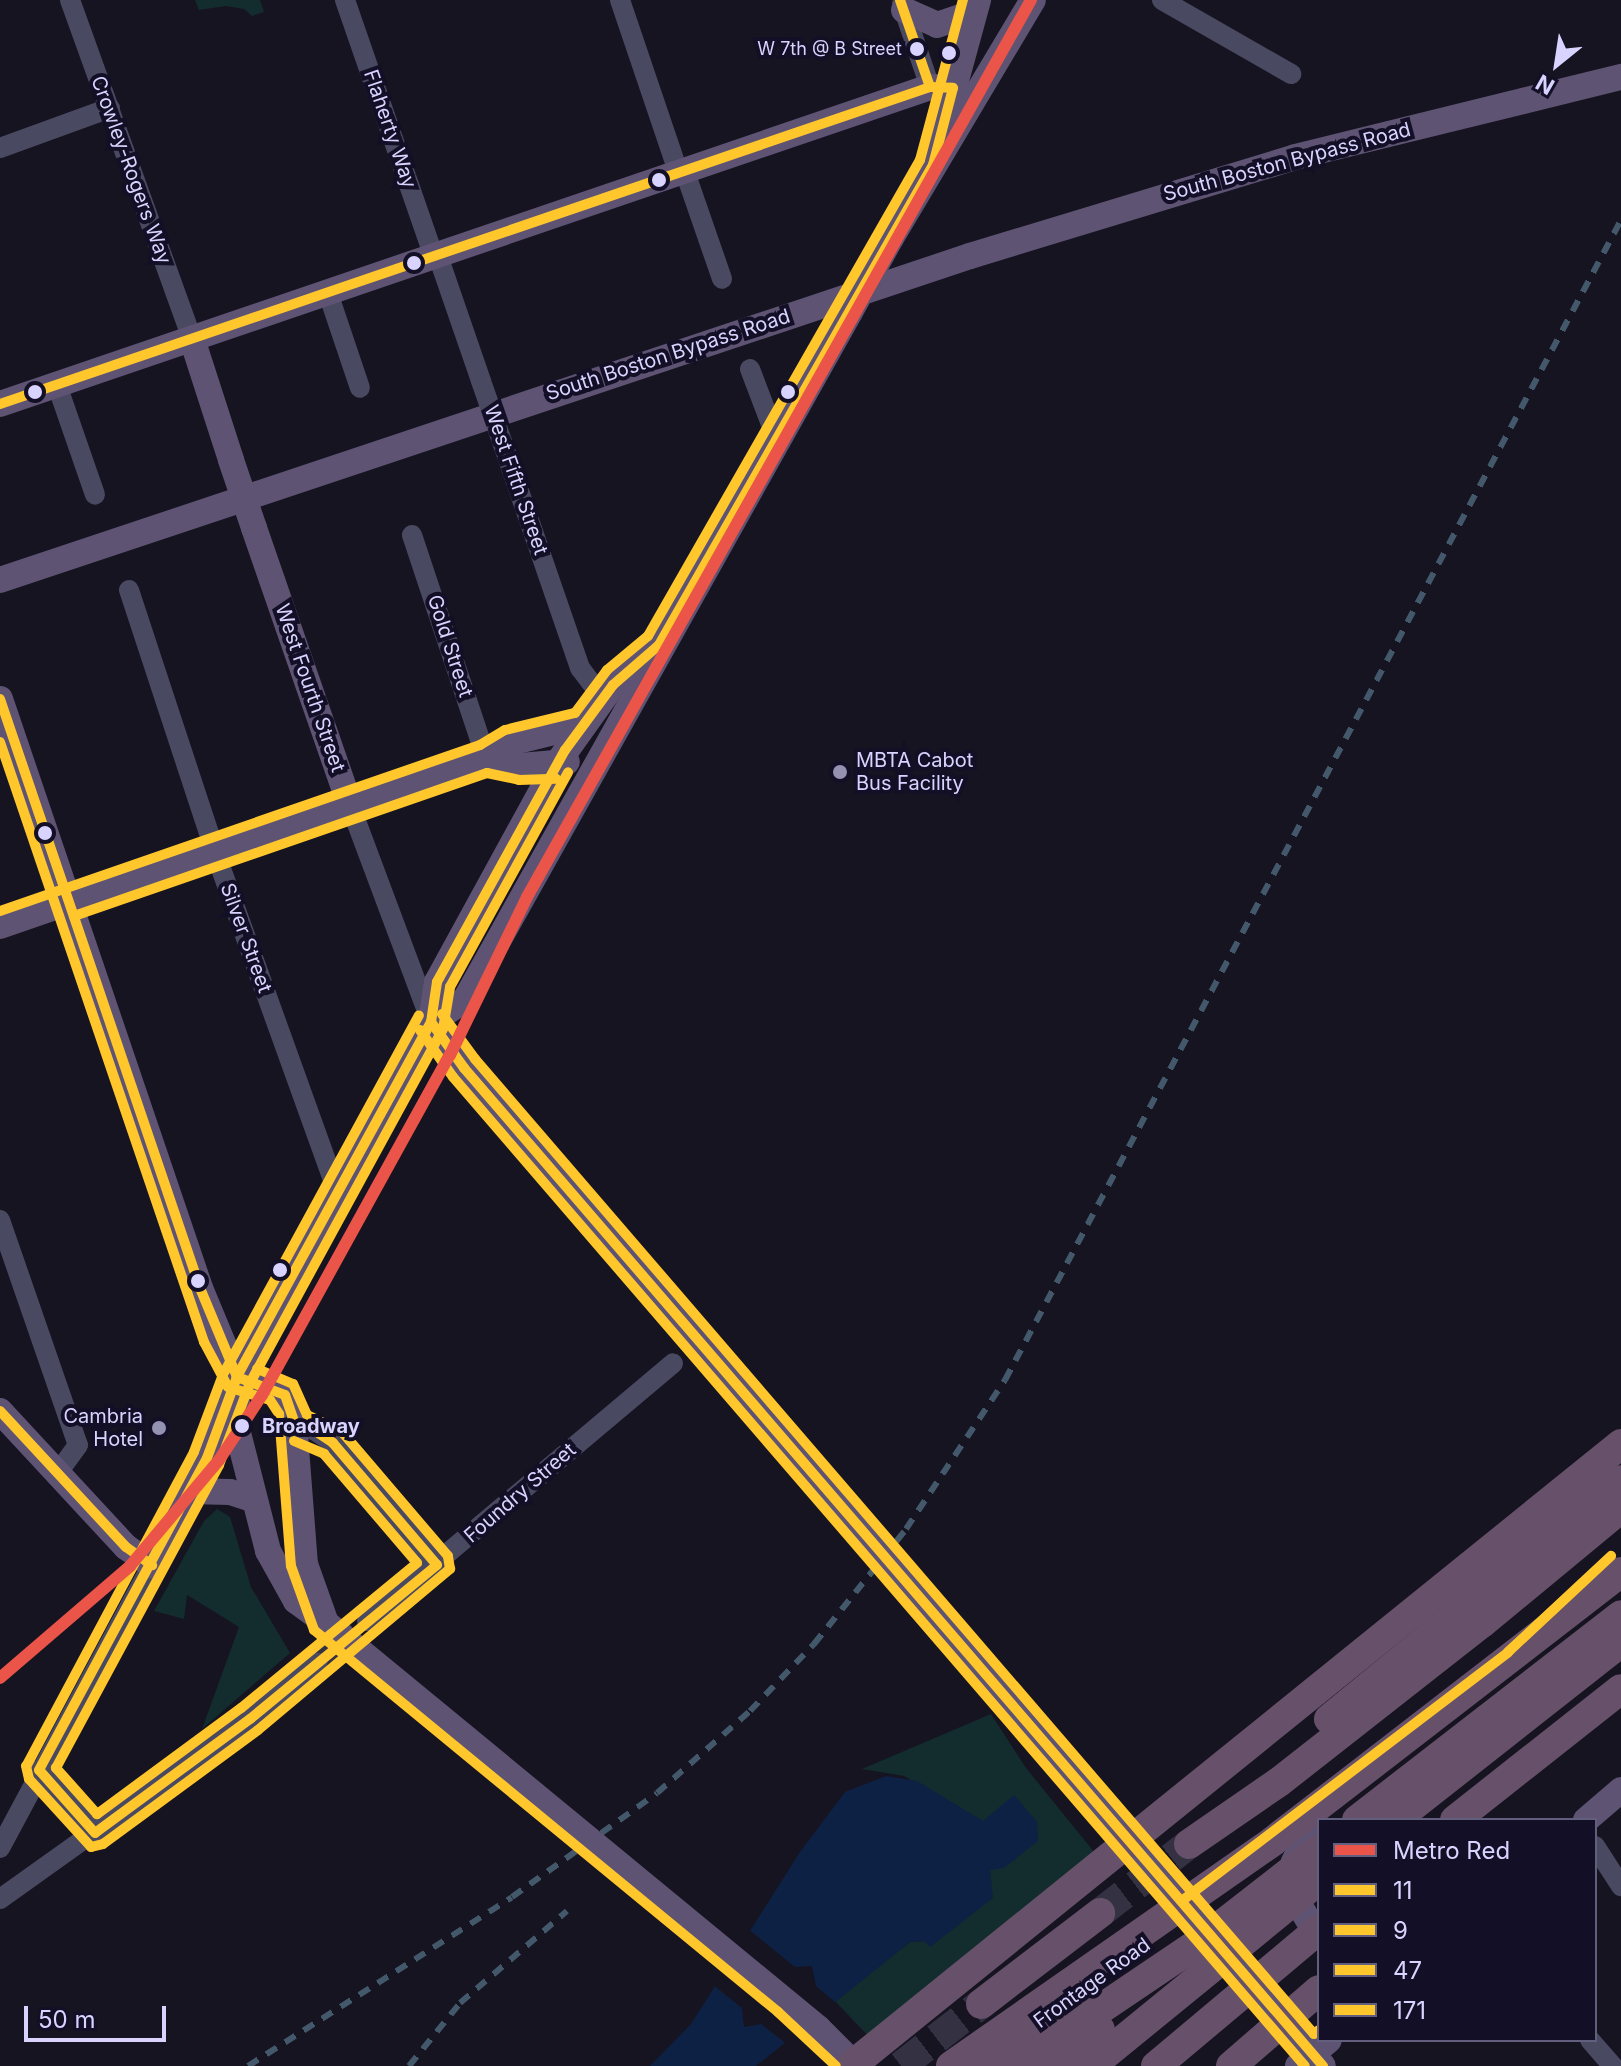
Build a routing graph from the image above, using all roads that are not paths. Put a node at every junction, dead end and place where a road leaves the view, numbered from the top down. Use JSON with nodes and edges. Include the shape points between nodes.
{"nodes":[{"id":1,"x":70,"y":0,"type":"edge"},
{"id":2,"x":345,"y":0,"type":"edge"},
{"id":3,"x":620,"y":0,"type":"edge"},
{"id":4,"x":1011,"y":0,"type":"edge"},
{"id":5,"x":1033,"y":0,"type":"edge"},
{"id":6,"x":1162,"y":0,"type":"edge"},
{"id":7,"x":975,"y":4,"type":"edge"},
{"id":8,"x":902,"y":5,"type":"edge"},
{"id":9,"x":1291,"y":74,"type":"dead end"},
{"id":10,"x":1621,"y":77,"type":"edge"},
{"id":11,"x":942,"y":88,"type":"junction"},
{"id":12,"x":110,"y":108,"type":"junction"},
{"id":13,"x":972,"y":110,"type":"junction"},
{"id":14,"x":0,"y":148,"type":"edge"},
{"id":15,"x":933,"y":165,"type":"junction"},
{"id":16,"x":682,"y":173,"type":"junction"},
{"id":17,"x":436,"y":257,"type":"junction"},
{"id":18,"x":722,"y":279,"type":"dead end"},
{"id":19,"x":328,"y":293,"type":"junction"},
{"id":20,"x":192,"y":339,"type":"junction"},
{"id":21,"x":750,"y":369,"type":"dead end"},
{"id":22,"x":57,"y":385,"type":"junction"},
{"id":23,"x":360,"y":388,"type":"dead end"},
{"id":24,"x":0,"y":404,"type":"edge"},
{"id":25,"x":777,"y":440,"type":"junction"},
{"id":26,"x":95,"y":495,"type":"dead end"},
{"id":27,"x":412,"y":535,"type":"dead end"},
{"id":28,"x":0,"y":580,"type":"edge"},
{"id":29,"x":129,"y":590,"type":"dead end"},
{"id":30,"x":659,"y":645,"type":"junction"},
{"id":31,"x":603,"y":698,"type":"junction"},
{"id":32,"x":0,"y":699,"type":"edge"},
{"id":33,"x":583,"y":725,"type":"junction"},
{"id":34,"x":610,"y":743,"type":"junction"},
{"id":35,"x":486,"y":758,"type":"junction"},
{"id":36,"x":556,"y":765,"type":"junction"},
{"id":37,"x":350,"y":805,"type":"junction"},
{"id":38,"x":215,"y":852,"type":"junction"},
{"id":39,"x":69,"y":903,"type":"junction"},
{"id":40,"x":0,"y":926,"type":"edge"},
{"id":41,"x":431,"y":1022,"type":"junction"},
{"id":42,"x":338,"y":1193,"type":"junction"},
{"id":43,"x":0,"y":1220,"type":"edge"},
{"id":44,"x":673,"y":1363,"type":"dead end"},
{"id":45,"x":237,"y":1377,"type":"junction"},
{"id":46,"x":0,"y":1411,"type":"edge"},
{"id":47,"x":296,"y":1427,"type":"junction"},
{"id":48,"x":1621,"y":1444,"type":"edge"},
{"id":49,"x":57,"y":1474,"type":"junction"},
{"id":50,"x":1621,"y":1480,"type":"edge"},
{"id":51,"x":189,"y":1491,"type":"junction"},
{"id":52,"x":254,"y":1500,"type":"junction"},
{"id":53,"x":1617,"y":1512,"type":"edge"},
{"id":54,"x":152,"y":1565,"type":"junction"},
{"id":55,"x":437,"y":1565,"type":"junction"},
{"id":56,"x":1621,"y":1566,"type":"edge"},
{"id":57,"x":1621,"y":1572,"type":"edge"},
{"id":58,"x":1621,"y":1615,"type":"edge"},
{"id":59,"x":367,"y":1621,"type":"tunnel mouth"},
{"id":60,"x":326,"y":1623,"type":"junction"},
{"id":61,"x":1621,"y":1642,"type":"edge"},
{"id":62,"x":317,"y":1663,"type":"tunnel mouth"},
{"id":63,"x":1621,"y":1689,"type":"edge"},
{"id":64,"x":1539,"y":1754,"type":"junction"},
{"id":65,"x":39,"y":1770,"type":"junction"},
{"id":66,"x":1621,"y":1790,"type":"edge"},
{"id":67,"x":1233,"y":1810,"type":"junction"},
{"id":68,"x":1360,"y":1818,"type":"edge"},
{"id":69,"x":1398,"y":1818,"type":"edge"},
{"id":70,"x":1458,"y":1818,"type":"edge"},
{"id":71,"x":1491,"y":1818,"type":"edge"},
{"id":72,"x":1588,"y":1818,"type":"edge"},
{"id":73,"x":1312,"y":1820,"type":"junction"},
{"id":74,"x":95,"y":1833,"type":"junction"},
{"id":75,"x":1189,"y":1844,"type":"tunnel mouth"},
{"id":76,"x":0,"y":1848,"type":"edge"},
{"id":77,"x":1597,"y":1849,"type":"edge"},
{"id":78,"x":1317,"y":1851,"type":"edge"},
{"id":79,"x":1597,"y":1865,"type":"edge"},
{"id":80,"x":1317,"y":1882,"type":"edge"},
{"id":81,"x":1620,"y":1885,"type":"edge"},
{"id":82,"x":0,"y":1899,"type":"edge"},
{"id":83,"x":1188,"y":1907,"type":"junction"},
{"id":84,"x":1100,"y":1913,"type":"tunnel mouth"},
{"id":85,"x":1317,"y":1931,"type":"edge"},
{"id":86,"x":1317,"y":1935,"type":"edge"},
{"id":87,"x":1201,"y":1941,"type":"junction"},
{"id":88,"x":1079,"y":1992,"type":"junction"},
{"id":89,"x":1317,"y":1992,"type":"edge"},
{"id":90,"x":981,"y":2004,"type":"tunnel mouth"},
{"id":91,"x":1592,"y":2042,"type":"edge"},
{"id":92,"x":1316,"y":2056,"type":"edge"},
{"id":93,"x":853,"y":2066,"type":"edge"},
{"id":94,"x":951,"y":2066,"type":"edge"},
{"id":95,"x":971,"y":2066,"type":"edge"},
{"id":96,"x":987,"y":2066,"type":"edge"},
{"id":97,"x":1016,"y":2066,"type":"edge"},
{"id":98,"x":1055,"y":2066,"type":"edge"},
{"id":99,"x":1091,"y":2066,"type":"edge"},
{"id":100,"x":1156,"y":2066,"type":"edge"},
{"id":101,"x":1231,"y":2066,"type":"edge"},
{"id":102,"x":1613,"y":2066,"type":"edge"}],
"edges":[{"from":1,"to":12,"type":"street","name":"Crowley-Rogers Way"},
{"from":2,"to":17,"type":"street","name":"Flaherty Way"},
{"from":3,"to":16,"type":"street"},
{"from":4,"to":13,"type":"main road"},
{"from":5,"to":13,"type":"main road"},
{"from":6,"to":9,"type":"street"},
{"from":7,"to":8,"type":"main road","via":[[937,25]]},
{"from":7,"to":11,"type":"main road"},
{"from":8,"to":11,"type":"street"},
{"from":10,"to":28,"type":"main road","name":"South Boston Bypass Road","via":[[1263,167],[687,347]]},
{"from":11,"to":15,"type":"main road"},
{"from":11,"to":16,"type":"main road"},
{"from":12,"to":14,"type":"street"},
{"from":12,"to":20,"type":"street","name":"Crowley-Rogers Way"},
{"from":13,"to":15,"type":"main road"},
{"from":15,"to":25,"type":"main road","bridge":true},
{"from":16,"to":17,"type":"main road"},
{"from":16,"to":18,"type":"street"},
{"from":17,"to":19,"type":"main road"},
{"from":17,"to":31,"type":"street","name":"West Fifth Street","bridge":true,"via":[[580,668]]},
{"from":19,"to":20,"type":"main road"},
{"from":19,"to":23,"type":"street"},
{"from":20,"to":22,"type":"main road"},
{"from":20,"to":37,"type":"main road","name":"West Fourth Street","bridge":true},
{"from":21,"to":25,"type":"street"},
{"from":22,"to":24,"type":"main road"},
{"from":22,"to":26,"type":"street"},
{"from":25,"to":30,"type":"main road"},
{"from":27,"to":35,"type":"street","name":"Gold Street"},
{"from":29,"to":38,"type":"street","name":"Silver Street"},
{"from":30,"to":31,"type":"main road"},
{"from":30,"to":34,"type":"main road"},
{"from":31,"to":33,"type":"main road"},
{"from":32,"to":39,"type":"main road"},
{"from":33,"to":35,"type":"main road","via":[[523,738]]},
{"from":33,"to":36,"type":"main road"},
{"from":34,"to":36,"type":"main road"},
{"from":34,"to":41,"type":"main road","via":[[465,1000]]},
{"from":35,"to":36,"type":"main road","via":[[520,766]]},
{"from":35,"to":37,"type":"main road"},
{"from":36,"to":41,"type":"main road","via":[[437,982]]},
{"from":37,"to":38,"type":"main road"},
{"from":37,"to":41,"type":"street","name":"West Fourth Street"},
{"from":38,"to":39,"type":"main road"},
{"from":38,"to":42,"type":"street","name":"Silver Street"},
{"from":39,"to":40,"type":"main road"},
{"from":39,"to":45,"type":"main road","via":[[217,1336]]},
{"from":41,"to":42,"type":"main road"},
{"from":41,"to":83,"type":"main road","name":"West Fourth Street","bridge":true,"via":[[464,1068]]},
{"from":42,"to":45,"type":"main road"},
{"from":43,"to":49,"type":"street","via":[[78,1445]]},
{"from":44,"to":55,"type":"street","name":"Foundry Street"},
{"from":45,"to":47,"type":"main road","via":[[278,1388],[293,1409]]},
{"from":45,"to":51,"type":"main road","via":[[214,1443]]},
{"from":45,"to":52,"type":"main road","via":[[237,1429]]},
{"from":46,"to":49,"type":"main road"},
{"from":47,"to":55,"type":"street","via":[[321,1433],[333,1443]]},
{"from":47,"to":60,"type":"main road","via":[[305,1564]]},
{"from":48,"to":93,"type":"highway","bridge":true},
{"from":49,"to":54,"type":"main road","via":[[126,1547]]},
{"from":50,"to":67,"type":"highway","via":[[1349,1701]]},
{"from":51,"to":52,"type":"main road","via":[[230,1492]]},
{"from":51,"to":54,"type":"main road"},
{"from":52,"to":60,"type":"main road","via":[[268,1551],[287,1589]]},
{"from":53,"to":67,"type":"highway","via":[[1279,1782]]},
{"from":54,"to":65,"type":"street"},
{"from":55,"to":59,"type":"street","name":"Foundry Street"},
{"from":56,"to":73,"type":"main road","name":"Frontage Road","via":[[1517,1663]]},
{"from":57,"to":83,"type":"highway","bridge":true},
{"from":58,"to":68,"type":"highway"},
{"from":60,"to":93,"type":"main road","bridge":true,"via":[[818,2028]]},
{"from":61,"to":69,"type":"highway"},
{"from":62,"to":74,"type":"street"},
{"from":63,"to":64,"type":"highway"},
{"from":64,"to":70,"type":"highway"},
{"from":64,"to":71,"type":"highway"},
{"from":65,"to":74,"type":"street"},
{"from":65,"to":76,"type":"street"},
{"from":66,"to":72,"type":"main road"},
{"from":67,"to":75,"type":"highway"},
{"from":73,"to":83,"type":"main road","name":"Frontage Road"},
{"from":73,"to":86,"type":"main road","via":[[1294,1862],[1298,1903]]},
{"from":74,"to":82,"type":"street"},
{"from":77,"to":81,"type":"street"},
{"from":78,"to":87,"type":"highway","bridge":true},
{"from":79,"to":81,"type":"street"},
{"from":80,"to":99,"type":"highway","bridge":true},
{"from":83,"to":88,"type":"main road","name":"Frontage Road"},
{"from":83,"to":92,"type":"main road","name":"West Fourth Street"},
{"from":83,"to":94,"type":"highway","bridge":true},
{"from":84,"to":90,"type":"highway"},
{"from":85,"to":100,"type":"highway","bridge":true},
{"from":87,"to":97,"type":"highway"},
{"from":87,"to":98,"type":"highway"},
{"from":88,"to":95,"type":"main road","name":"Frontage Road"},
{"from":88,"to":96,"type":"highway"},
{"from":89,"to":101,"type":"highway","bridge":true},
{"from":91,"to":102,"type":"street"}]}
